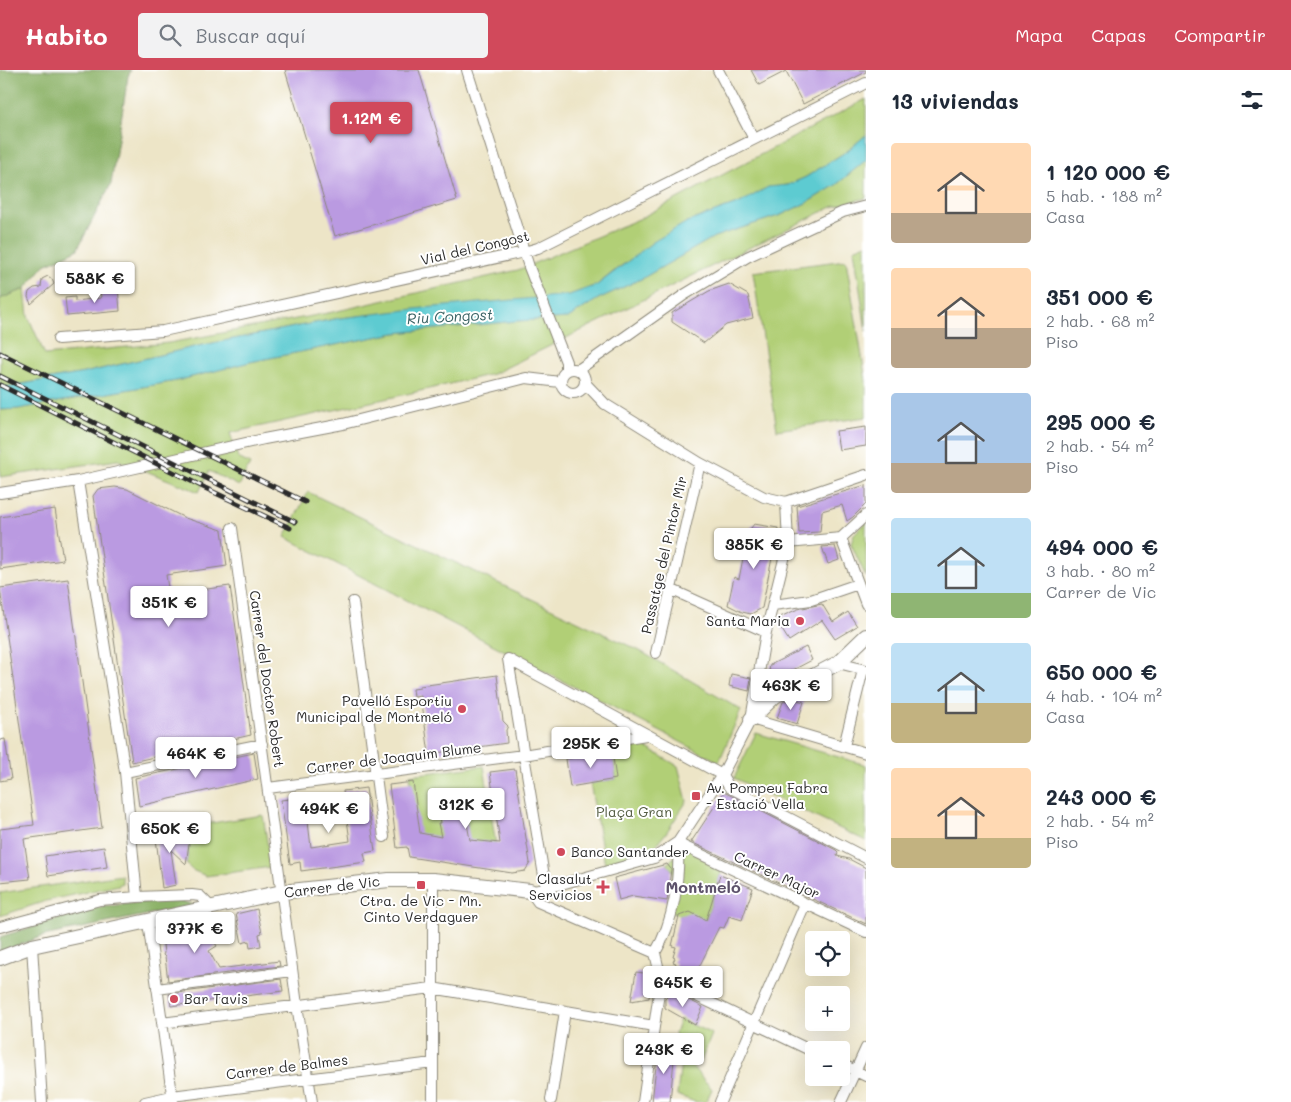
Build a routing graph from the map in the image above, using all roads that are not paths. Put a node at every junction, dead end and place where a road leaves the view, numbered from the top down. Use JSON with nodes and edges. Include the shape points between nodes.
{"nodes":[{"id":1,"x":467,"y":70,"type":"edge"},
{"id":2,"x":718,"y":70,"type":"edge"},
{"id":3,"x":866,"y":83,"type":"edge"},
{"id":4,"x":754,"y":139,"type":"junction"},
{"id":5,"x":866,"y":206,"type":"edge"},
{"id":6,"x":524,"y":252,"type":"junction"},
{"id":7,"x":58,"y":339,"type":"dead end"},
{"id":8,"x":578,"y":370,"type":"junction"},
{"id":9,"x":566,"y":371,"type":"junction"},
{"id":10,"x":560,"y":382,"type":"junction"},
{"id":11,"x":585,"y":383,"type":"junction"},
{"id":12,"x":700,"y":463,"type":"junction"},
{"id":13,"x":866,"y":475,"type":"edge"},
{"id":14,"x":78,"y":481,"type":"junction"},
{"id":15,"x":0,"y":493,"type":"edge"},
{"id":16,"x":786,"y":502,"type":"junction"},
{"id":17,"x":866,"y":514,"type":"edge"},
{"id":18,"x":232,"y":528,"type":"dead end"},
{"id":19,"x":842,"y":538,"type":"junction"},
{"id":20,"x":788,"y":543,"type":"junction"},
{"id":21,"x":858,"y":584,"type":"junction"},
{"id":22,"x":670,"y":589,"type":"junction"},
{"id":23,"x":353,"y":602,"type":"dead end"},
{"id":24,"x":773,"y":604,"type":"junction"},
{"id":25,"x":866,"y":604,"type":"edge"},
{"id":26,"x":766,"y":632,"type":"junction"},
{"id":27,"x":866,"y":636,"type":"edge"},
{"id":28,"x":656,"y":653,"type":"dead end"},
{"id":29,"x":838,"y":663,"type":"junction"},
{"id":30,"x":864,"y":670,"type":"edge"},
{"id":31,"x":758,"y":686,"type":"junction"},
{"id":32,"x":775,"y":696,"type":"junction"},
{"id":33,"x":751,"y":719,"type":"junction"},
{"id":34,"x":646,"y":735,"type":"junction"},
{"id":35,"x":262,"y":744,"type":"junction"},
{"id":36,"x":844,"y":746,"type":"junction"},
{"id":37,"x":866,"y":753,"type":"edge"},
{"id":38,"x":523,"y":755,"type":"junction"},
{"id":39,"x":125,"y":772,"type":"junction"},
{"id":40,"x":376,"y":774,"type":"junction"},
{"id":41,"x":722,"y":775,"type":"junction"},
{"id":42,"x":268,"y":788,"type":"junction"},
{"id":43,"x":384,"y":837,"type":"dead end"},
{"id":44,"x":678,"y":842,"type":"junction"},
{"id":45,"x":866,"y":858,"type":"edge"},
{"id":46,"x":433,"y":880,"type":"junction"},
{"id":47,"x":546,"y":888,"type":"junction"},
{"id":48,"x":530,"y":891,"type":"junction"},
{"id":49,"x":282,"y":892,"type":"junction"},
{"id":50,"x":137,"y":897,"type":"junction"},
{"id":51,"x":804,"y":904,"type":"junction"},
{"id":52,"x":212,"y":908,"type":"junction"},
{"id":53,"x":148,"y":922,"type":"junction"},
{"id":54,"x":0,"y":927,"type":"edge"},
{"id":55,"x":866,"y":932,"type":"edge"},
{"id":56,"x":32,"y":946,"type":"junction"},
{"id":57,"x":655,"y":953,"type":"junction"},
{"id":58,"x":0,"y":958,"type":"edge"},
{"id":59,"x":292,"y":971,"type":"junction"},
{"id":60,"x":661,"y":980,"type":"junction"},
{"id":61,"x":432,"y":988,"type":"junction"},
{"id":62,"x":157,"y":989,"type":"junction"},
{"id":63,"x":297,"y":1005,"type":"junction"},
{"id":64,"x":565,"y":1011,"type":"junction"},
{"id":65,"x":162,"y":1024,"type":"junction"},
{"id":66,"x":753,"y":1024,"type":"junction"},
{"id":67,"x":654,"y":1026,"type":"junction"},
{"id":68,"x":805,"y":1048,"type":"edge"},
{"id":69,"x":866,"y":1048,"type":"edge"},
{"id":70,"x":432,"y":1063,"type":"junction"},
{"id":71,"x":850,"y":1068,"type":"edge"},
{"id":72,"x":855,"y":1070,"type":"junction"},
{"id":73,"x":866,"y":1076,"type":"edge"},
{"id":74,"x":308,"y":1078,"type":"junction"},
{"id":75,"x":173,"y":1099,"type":"edge"},
{"id":76,"x":551,"y":1100,"type":"dead end"},
{"id":77,"x":42,"y":1102,"type":"edge"},
{"id":78,"x":145,"y":1102,"type":"edge"},
{"id":79,"x":312,"y":1102,"type":"edge"},
{"id":80,"x":433,"y":1102,"type":"edge"},
{"id":81,"x":643,"y":1102,"type":"edge"},
{"id":82,"x":720,"y":1102,"type":"edge"},
{"id":83,"x":841,"y":1102,"type":"edge"}],
"edges":[{"from":1,"to":6,"type":"street"},
{"from":2,"to":4,"type":"street"},
{"from":3,"to":4,"type":"street","name":"Vial del Congost"},
{"from":4,"to":6,"type":"street","name":"Vial del Congost","via":[[538,248]]},
{"from":5,"to":8,"type":"street","via":[[843,212],[747,258],[684,295]]},
{"from":6,"to":7,"type":"street","name":"Vial del Congost","via":[[164,331]]},
{"from":6,"to":9,"type":"street","via":[[566,362]]},
{"from":8,"to":9,"type":"street"},
{"from":8,"to":11,"type":"street"},
{"from":9,"to":10,"type":"street"},
{"from":10,"to":11,"type":"street","via":[[564,390],[572,394],[580,391]]},
{"from":10,"to":14,"type":"street","via":[[526,378],[343,424]]},
{"from":11,"to":12,"type":"street","via":[[604,404]]},
{"from":12,"to":16,"type":"street","via":[[764,497]]},
{"from":12,"to":22,"type":"street","name":"Passatge del Pintor Mir"},
{"from":13,"to":16,"type":"street"},
{"from":14,"to":15,"type":"street"},
{"from":14,"to":39,"type":"street"},
{"from":16,"to":20,"type":"street"},
{"from":17,"to":19,"type":"street"},
{"from":18,"to":35,"type":"street","name":"Carrer del Doctor Robert"},
{"from":19,"to":20,"type":"street"},
{"from":19,"to":21,"type":"street"},
{"from":20,"to":24,"type":"street"},
{"from":21,"to":24,"type":"street","via":[[811,600]]},
{"from":21,"to":25,"type":"street"},
{"from":22,"to":26,"type":"street"},
{"from":22,"to":28,"type":"street","name":"Passatge del Pintor Mir"},
{"from":23,"to":40,"type":"street"},
{"from":24,"to":26,"type":"street"},
{"from":26,"to":31,"type":"street"},
{"from":27,"to":29,"type":"street"},
{"from":29,"to":30,"type":"street"},
{"from":29,"to":32,"type":"street"},
{"from":30,"to":36,"type":"street"},
{"from":31,"to":32,"type":"street","via":[[763,694]]},
{"from":31,"to":33,"type":"street"},
{"from":32,"to":33,"type":"street"},
{"from":33,"to":36,"type":"street"},
{"from":33,"to":41,"type":"street"},
{"from":34,"to":38,"type":"street","name":"Carrer de Joaquim Blume"},
{"from":34,"to":38,"type":"street","via":[[508,659]]},
{"from":34,"to":41,"type":"street"},
{"from":35,"to":39,"type":"street"},
{"from":35,"to":42,"type":"street","name":"Carrer del Doctor Robert"},
{"from":36,"to":37,"type":"street"},
{"from":38,"to":40,"type":"street","name":"Carrer de Joaquim Blume"},
{"from":38,"to":47,"type":"street"},
{"from":39,"to":50,"type":"street"},
{"from":40,"to":42,"type":"street","name":"Carrer de Joaquim Blume"},
{"from":40,"to":43,"type":"street"},
{"from":41,"to":44,"type":"street"},
{"from":41,"to":45,"type":"street","via":[[729,787]]},
{"from":42,"to":49,"type":"street","name":"Carrer del Doctor Robert"},
{"from":44,"to":47,"type":"street","via":[[654,858]]},
{"from":44,"to":51,"type":"street","name":"Carrer Major"},
{"from":44,"to":57,"type":"street","via":[[675,892],[663,939]]},
{"from":46,"to":48,"type":"street","name":"Carrer de Vic"},
{"from":46,"to":49,"type":"street","name":"Carrer de Vic","via":[[389,880]]},
{"from":46,"to":61,"type":"street"},
{"from":47,"to":48,"type":"street"},
{"from":48,"to":57,"type":"street","via":[[538,902]]},
{"from":49,"to":52,"type":"street","name":"Carrer de Vic"},
{"from":49,"to":59,"type":"street","name":"Carrer del Doctor Robert"},
{"from":50,"to":52,"type":"street","via":[[200,896]]},
{"from":50,"to":54,"type":"street","via":[[100,900]]},
{"from":51,"to":55,"type":"street","name":"Carrer Major"},
{"from":51,"to":66,"type":"street"},
{"from":52,"to":53,"type":"street","name":"Carrer de Vic"},
{"from":53,"to":56,"type":"street","name":"Carrer de Vic"},
{"from":53,"to":62,"type":"street"},
{"from":56,"to":58,"type":"street","name":"Carrer de Vic"},
{"from":56,"to":77,"type":"street"},
{"from":57,"to":60,"type":"street"},
{"from":59,"to":62,"type":"street"},
{"from":59,"to":63,"type":"street","name":"Carrer del Doctor Robert"},
{"from":60,"to":66,"type":"street"},
{"from":60,"to":67,"type":"street"},
{"from":61,"to":63,"type":"street"},
{"from":61,"to":64,"type":"street"},
{"from":61,"to":70,"type":"street"},
{"from":62,"to":65,"type":"street"},
{"from":63,"to":65,"type":"street"},
{"from":63,"to":74,"type":"street","name":"Carrer del Doctor Robert"},
{"from":64,"to":67,"type":"street"},
{"from":64,"to":76,"type":"street"},
{"from":65,"to":75,"type":"street"},
{"from":66,"to":68,"type":"street"},
{"from":66,"to":82,"type":"street"},
{"from":67,"to":81,"type":"street"},
{"from":69,"to":72,"type":"street"},
{"from":70,"to":74,"type":"street","name":"Carrer de Balmes"},
{"from":70,"to":80,"type":"street"},
{"from":71,"to":72,"type":"street"},
{"from":72,"to":73,"type":"street"},
{"from":72,"to":83,"type":"street"},
{"from":74,"to":75,"type":"street","name":"Carrer de Balmes"},
{"from":74,"to":79,"type":"street","name":"Carrer del Doctor Robert"},
{"from":75,"to":78,"type":"street","name":"Carrer de Balmes"}]}
